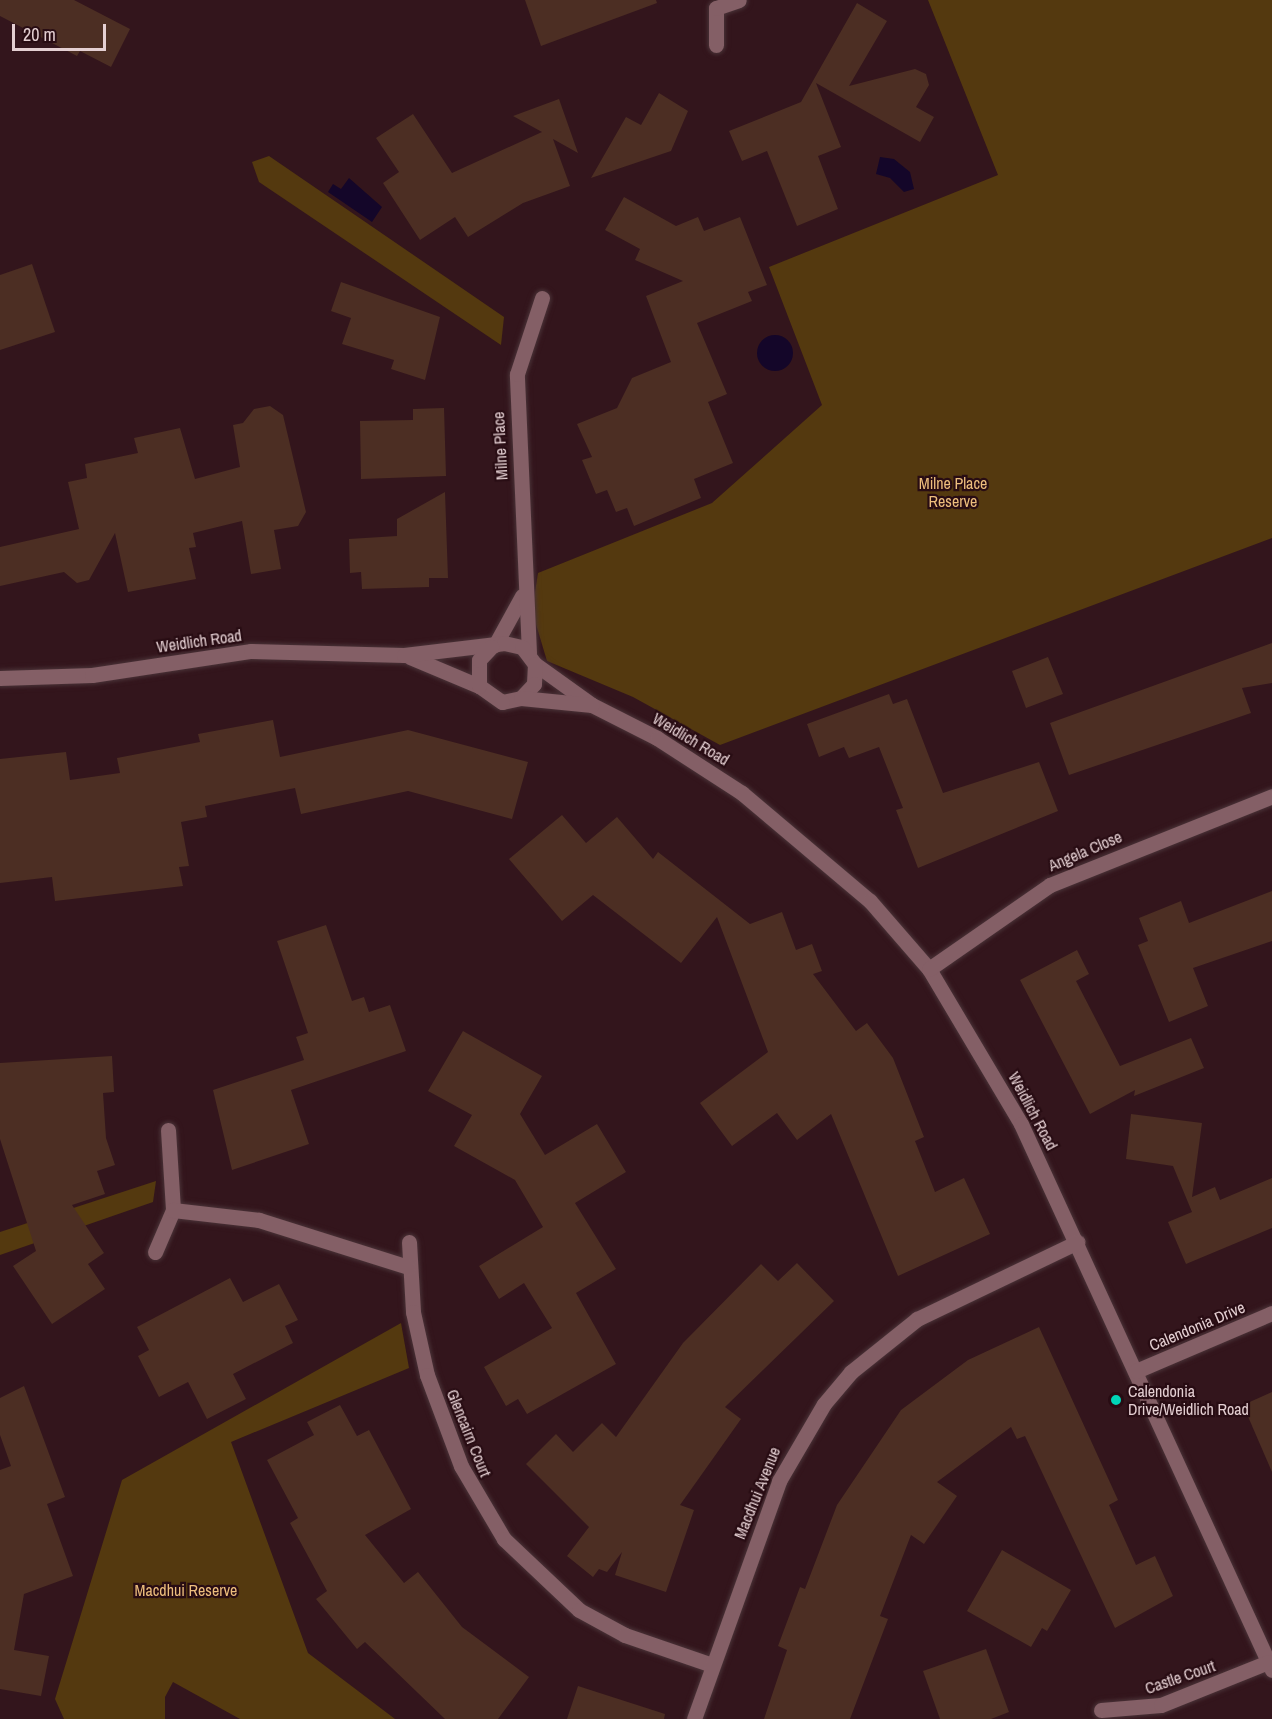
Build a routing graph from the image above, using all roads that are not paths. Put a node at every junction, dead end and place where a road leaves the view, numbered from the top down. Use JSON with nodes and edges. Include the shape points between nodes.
{"nodes":[{"id":1,"x":739,"y":0,"type":"edge"},
{"id":2,"x":711,"y":4,"type":"edge"},
{"id":3,"x":716,"y":45,"type":"dead end"},
{"id":4,"x":542,"y":298,"type":"dead end"},
{"id":5,"x":522,"y":596,"type":"junction"},
{"id":6,"x":493,"y":646,"type":"junction"},
{"id":7,"x":404,"y":655,"type":"junction"},
{"id":8,"x":532,"y":658,"type":"junction"},
{"id":9,"x":0,"y":678,"type":"edge"},
{"id":10,"x":479,"y":686,"type":"junction"},
{"id":11,"x":521,"y":698,"type":"junction"},
{"id":12,"x":592,"y":705,"type":"junction"},
{"id":13,"x":1272,"y":796,"type":"edge"},
{"id":14,"x":928,"y":969,"type":"junction"},
{"id":15,"x":168,"y":1130,"type":"dead end"},
{"id":16,"x":173,"y":1210,"type":"junction"},
{"id":17,"x":409,"y":1242,"type":"dead end"},
{"id":18,"x":1078,"y":1242,"type":"junction"},
{"id":19,"x":155,"y":1252,"type":"dead end"},
{"id":20,"x":408,"y":1267,"type":"junction"},
{"id":21,"x":1272,"y":1313,"type":"edge"},
{"id":22,"x":1136,"y":1371,"type":"junction"},
{"id":23,"x":712,"y":1665,"type":"junction"},
{"id":24,"x":1270,"y":1666,"type":"edge"},
{"id":25,"x":1101,"y":1710,"type":"dead end"},
{"id":26,"x":694,"y":1719,"type":"edge"}],
"edges":[{"from":1,"to":2,"type":"street"},
{"from":2,"to":3,"type":"street"},
{"from":4,"to":5,"type":"street","name":"Milne Place","via":[[517,374]]},
{"from":5,"to":6,"type":"street"},
{"from":5,"to":8,"type":"street","name":"Milne Place"},
{"from":6,"to":7,"type":"street","name":"Weidlich Road"},
{"from":6,"to":8,"type":"street","via":[[513,643]]},
{"from":6,"to":10,"type":"street","via":[[479,660]]},
{"from":7,"to":9,"type":"street","name":"Weidlich Road","via":[[251,651],[92,675]]},
{"from":7,"to":10,"type":"street","name":"Weidlich Road"},
{"from":8,"to":11,"type":"street","via":[[534,684]]},
{"from":8,"to":12,"type":"street","name":"Weidlich Road"},
{"from":10,"to":11,"type":"street","via":[[502,702]]},
{"from":11,"to":12,"type":"street","name":"Weidlich Road"},
{"from":12,"to":14,"type":"street","name":"Weidlich Road","via":[[657,738],[742,793],[870,901]]},
{"from":13,"to":14,"type":"street","name":"Angela Close","via":[[1050,885]]},
{"from":14,"to":18,"type":"street","name":"Weidlich Road","via":[[1021,1124]]},
{"from":15,"to":16,"type":"street"},
{"from":16,"to":19,"type":"street"},
{"from":16,"to":20,"type":"street","via":[[259,1220]]},
{"from":17,"to":20,"type":"street","name":"Glencairn Court"},
{"from":18,"to":22,"type":"street","name":"Weidlich Road"},
{"from":18,"to":23,"type":"street","name":"Macdhui Avenue","via":[[917,1319],[851,1372],[824,1404],[779,1480]]},
{"from":20,"to":23,"type":"street","name":"Glencairn Court","via":[[427,1375],[461,1466],[504,1539],[579,1610],[625,1635]]},
{"from":21,"to":22,"type":"street","name":"Calendonia Drive"},
{"from":22,"to":24,"type":"street","name":"Weidlich Road"},
{"from":23,"to":26,"type":"street","name":"Macdhui Avenue"},
{"from":24,"to":25,"type":"street","name":"Castle Court","via":[[1161,1705]]}]}
